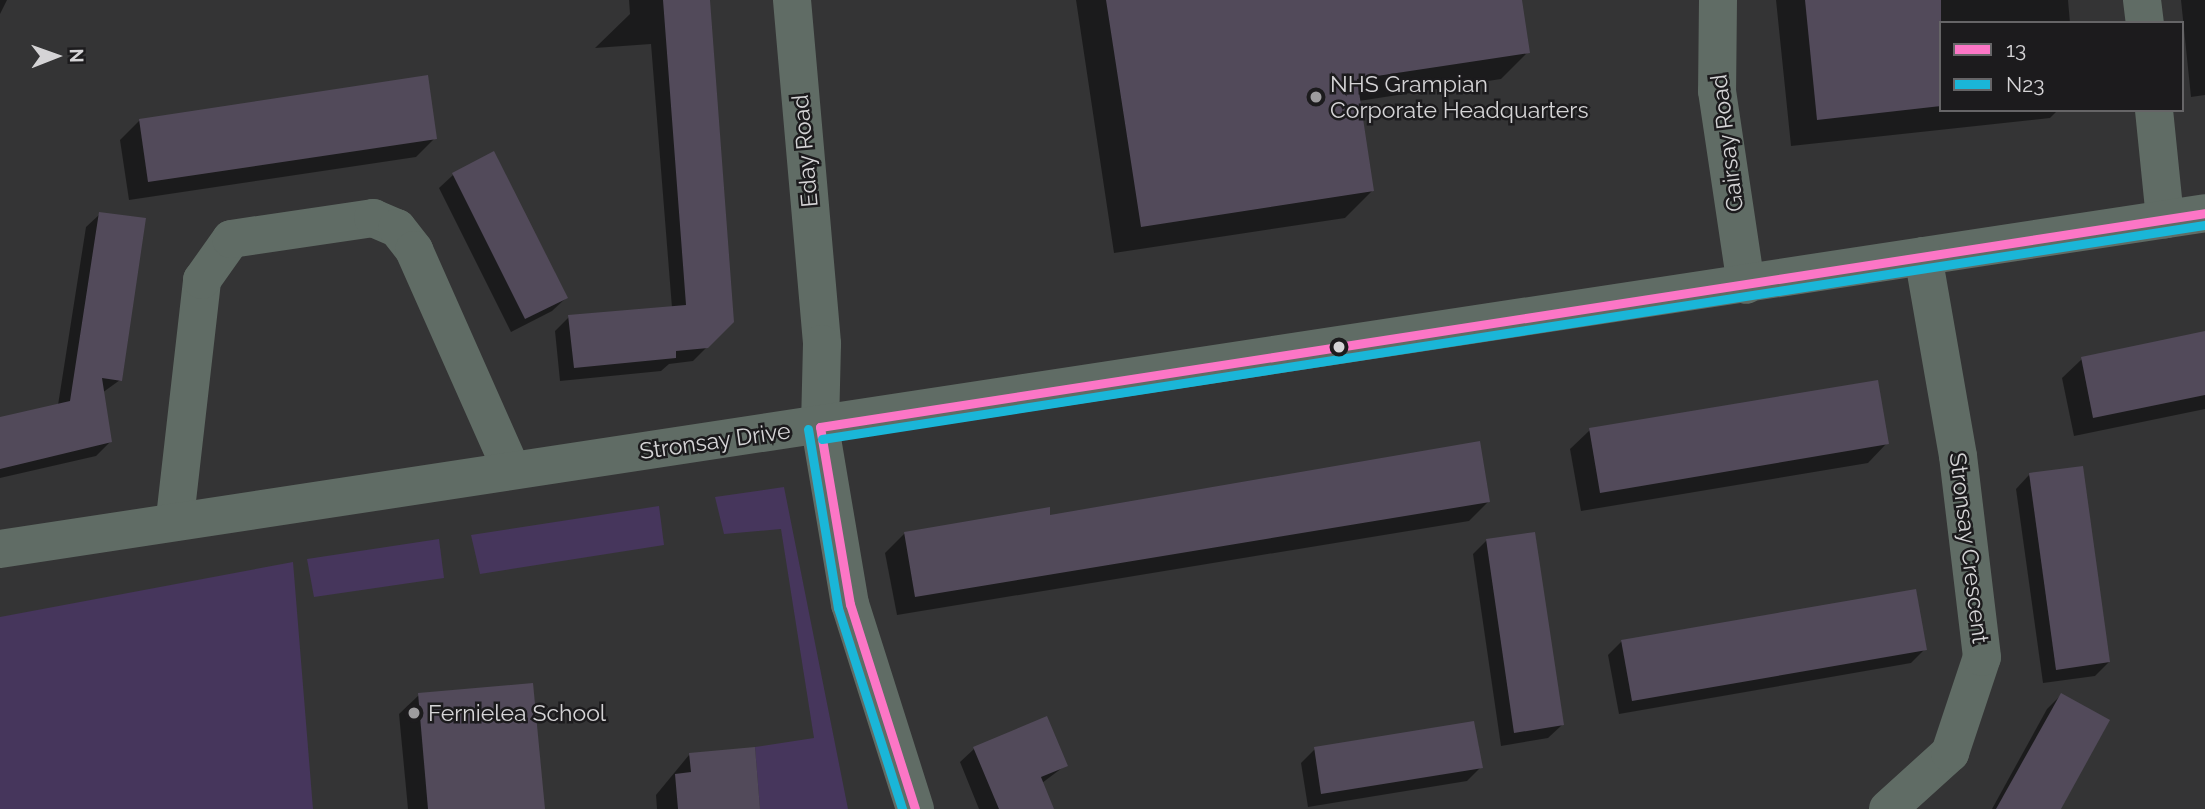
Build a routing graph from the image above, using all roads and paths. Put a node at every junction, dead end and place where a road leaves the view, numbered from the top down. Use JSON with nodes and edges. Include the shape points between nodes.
{"nodes":[{"id":1,"x":792,"y":0,"type":"edge"},
{"id":2,"x":1718,"y":0,"type":"edge"},
{"id":3,"x":2142,"y":0,"type":"edge"},
{"id":4,"x":2145,"y":21,"type":"edge"},
{"id":5,"x":2154,"y":112,"type":"edge"},
{"id":6,"x":2205,"y":213,"type":"edge"},
{"id":7,"x":2165,"y":219,"type":"junction"},
{"id":8,"x":1923,"y":256,"type":"junction"},
{"id":9,"x":1746,"y":285,"type":"junction"},
{"id":10,"x":820,"y":427,"type":"junction"},
{"id":11,"x":511,"y":469,"type":"junction"},
{"id":12,"x":175,"y":518,"type":"junction"},
{"id":13,"x":0,"y":549,"type":"edge"},
{"id":14,"x":915,"y":809,"type":"edge"},
{"id":15,"x":1888,"y":809,"type":"edge"}],
"edges":[{"from":1,"to":10,"type":"street","name":"Eday Road","via":[[822,345]]},
{"from":2,"to":9,"type":"street","name":"Gairsay Road","via":[[1717,91]]},
{"from":3,"to":4,"type":"street"},
{"from":5,"to":7,"type":"street"},
{"from":6,"to":7,"type":"street","name":"Stronsay Drive"},
{"from":7,"to":8,"type":"street","name":"Stronsay Drive"},
{"from":8,"to":9,"type":"street","name":"Stronsay Drive"},
{"from":8,"to":15,"type":"street","name":"Stronsay Crescent","via":[[1958,456],[1982,657],[1950,753]]},
{"from":9,"to":10,"type":"street","name":"Stronsay Drive","via":[[1325,344]]},
{"from":10,"to":11,"type":"street","name":"Stronsay Drive"},
{"from":10,"to":14,"type":"street","name":"Eday Road","via":[[850,604]]},
{"from":11,"to":12,"type":"street","name":"Stronsay Drive"},
{"from":11,"to":12,"type":"street","via":[[414,250],[397,228],[373,218],[231,239],[202,280]]},
{"from":12,"to":13,"type":"street","name":"Stronsay Drive"}]}
